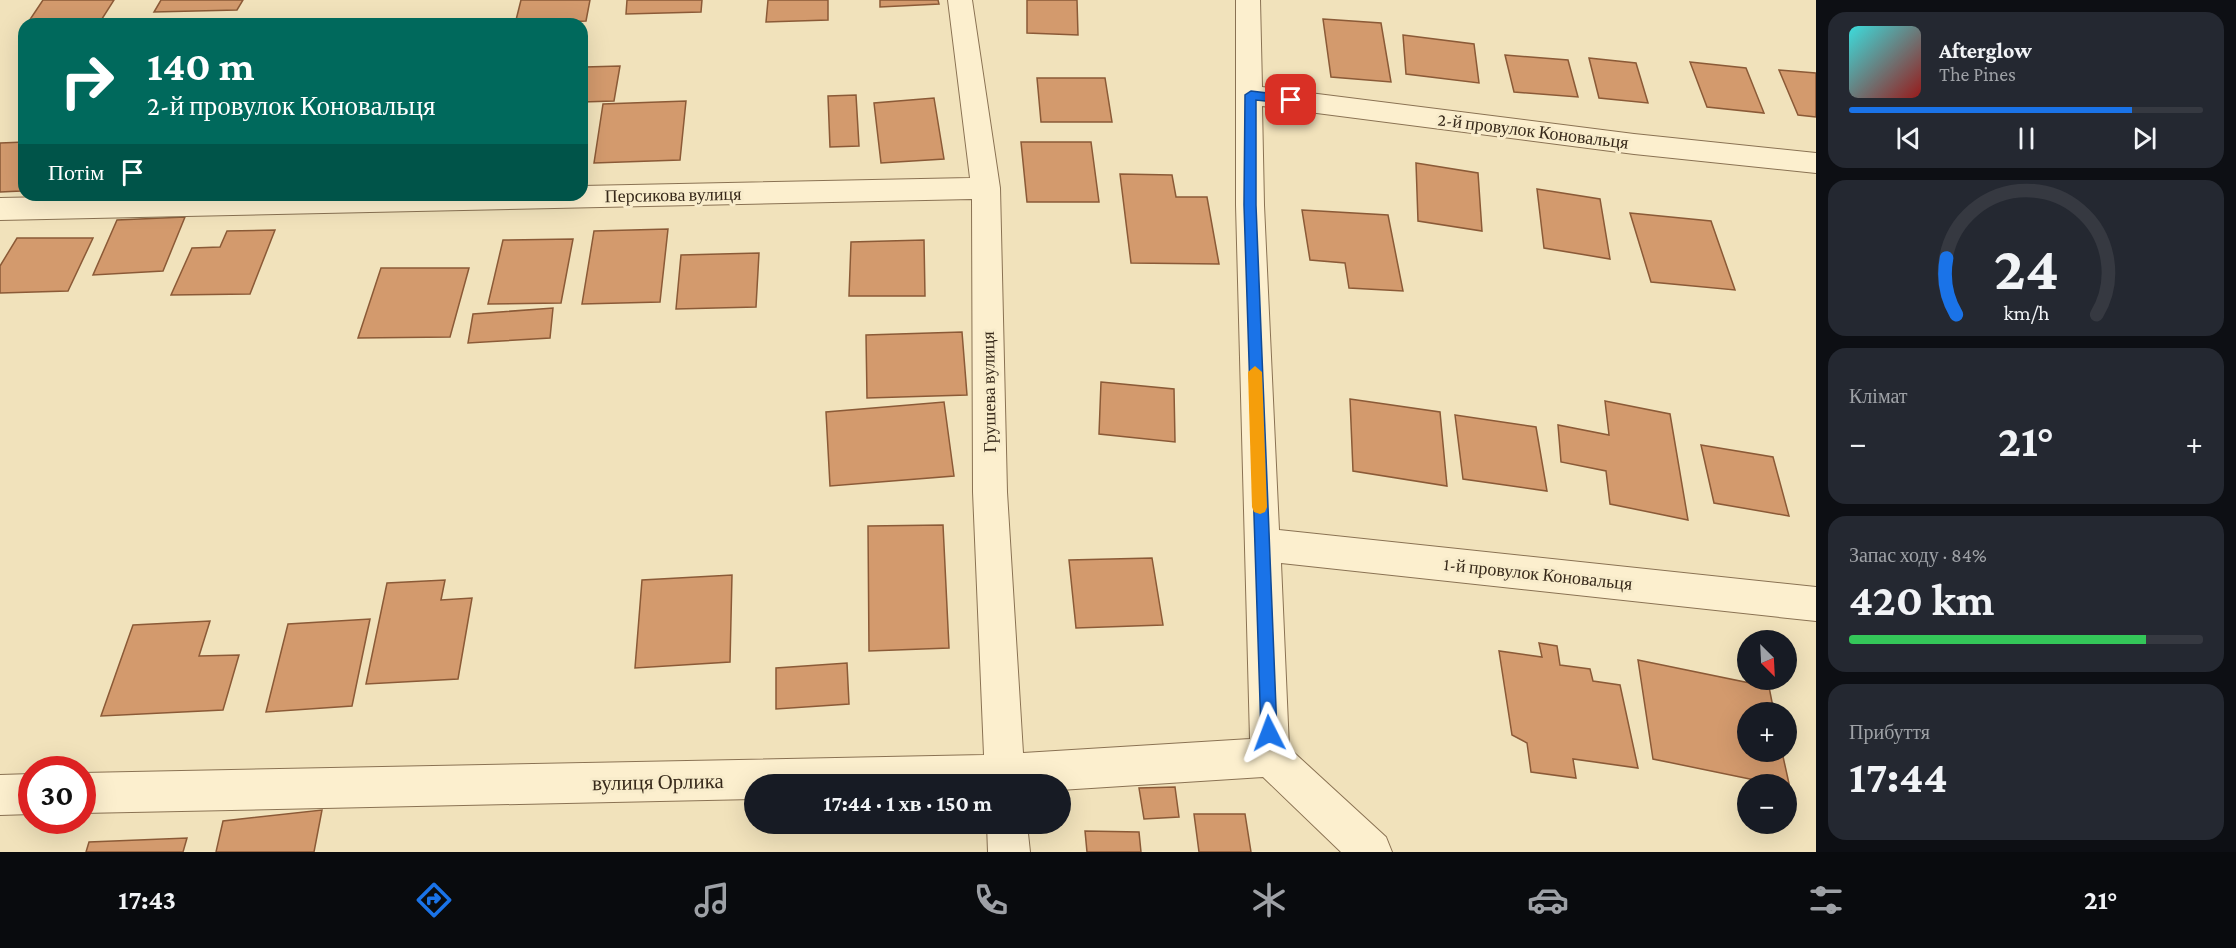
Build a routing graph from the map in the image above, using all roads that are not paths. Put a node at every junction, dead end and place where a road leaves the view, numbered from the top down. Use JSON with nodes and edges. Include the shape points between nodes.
{"nodes":[{"id":1,"x":960,"y":0,"type":"edge"},
{"id":2,"x":1248,"y":0,"type":"edge"},
{"id":3,"x":1251,"y":95,"type":"junction"},
{"id":4,"x":1816,"y":164,"type":"edge"},
{"id":5,"x":986,"y":188,"type":"junction"},
{"id":6,"x":588,"y":196,"type":"edge"},
{"id":7,"x":376,"y":201,"type":"edge"},
{"id":8,"x":0,"y":209,"type":"edge"},
{"id":9,"x":1261,"y":544,"type":"junction"},
{"id":10,"x":1816,"y":604,"type":"edge"},
{"id":11,"x":1270,"y":756,"type":"junction"},
{"id":12,"x":1005,"y":774,"type":"edge"},
{"id":13,"x":1063,"y":774,"type":"edge"},
{"id":14,"x":744,"y":783,"type":"edge"},
{"id":15,"x":96,"y":793,"type":"edge"},
{"id":16,"x":18,"y":794,"type":"edge"},
{"id":17,"x":0,"y":795,"type":"edge"},
{"id":18,"x":1008,"y":834,"type":"edge"},
{"id":19,"x":1009,"y":852,"type":"edge"},
{"id":20,"x":1371,"y":852,"type":"edge"}],
"edges":[{"from":1,"to":5,"type":"street","name":"Грушева вулиця"},
{"from":2,"to":3,"type":"street"},
{"from":3,"to":4,"type":"street","name":"2-й провулок Коновальця"},
{"from":3,"to":9,"type":"street","via":[[1250,205]]},
{"from":5,"to":6,"type":"street","name":"Персикова вулиця"},
{"from":5,"to":12,"type":"street","name":"Грушева вулиця","via":[[990,492]]},
{"from":7,"to":8,"type":"street","name":"Персикова вулиця"},
{"from":9,"to":10,"type":"street","name":"1-й провулок Коновальця"},
{"from":9,"to":11,"type":"street"},
{"from":11,"to":13,"type":"street","name":"вулиця Орлика"},
{"from":11,"to":20,"type":"street"},
{"from":14,"to":15,"type":"street","name":"вулиця Орлика"},
{"from":16,"to":17,"type":"street"},
{"from":18,"to":19,"type":"street"}]}
